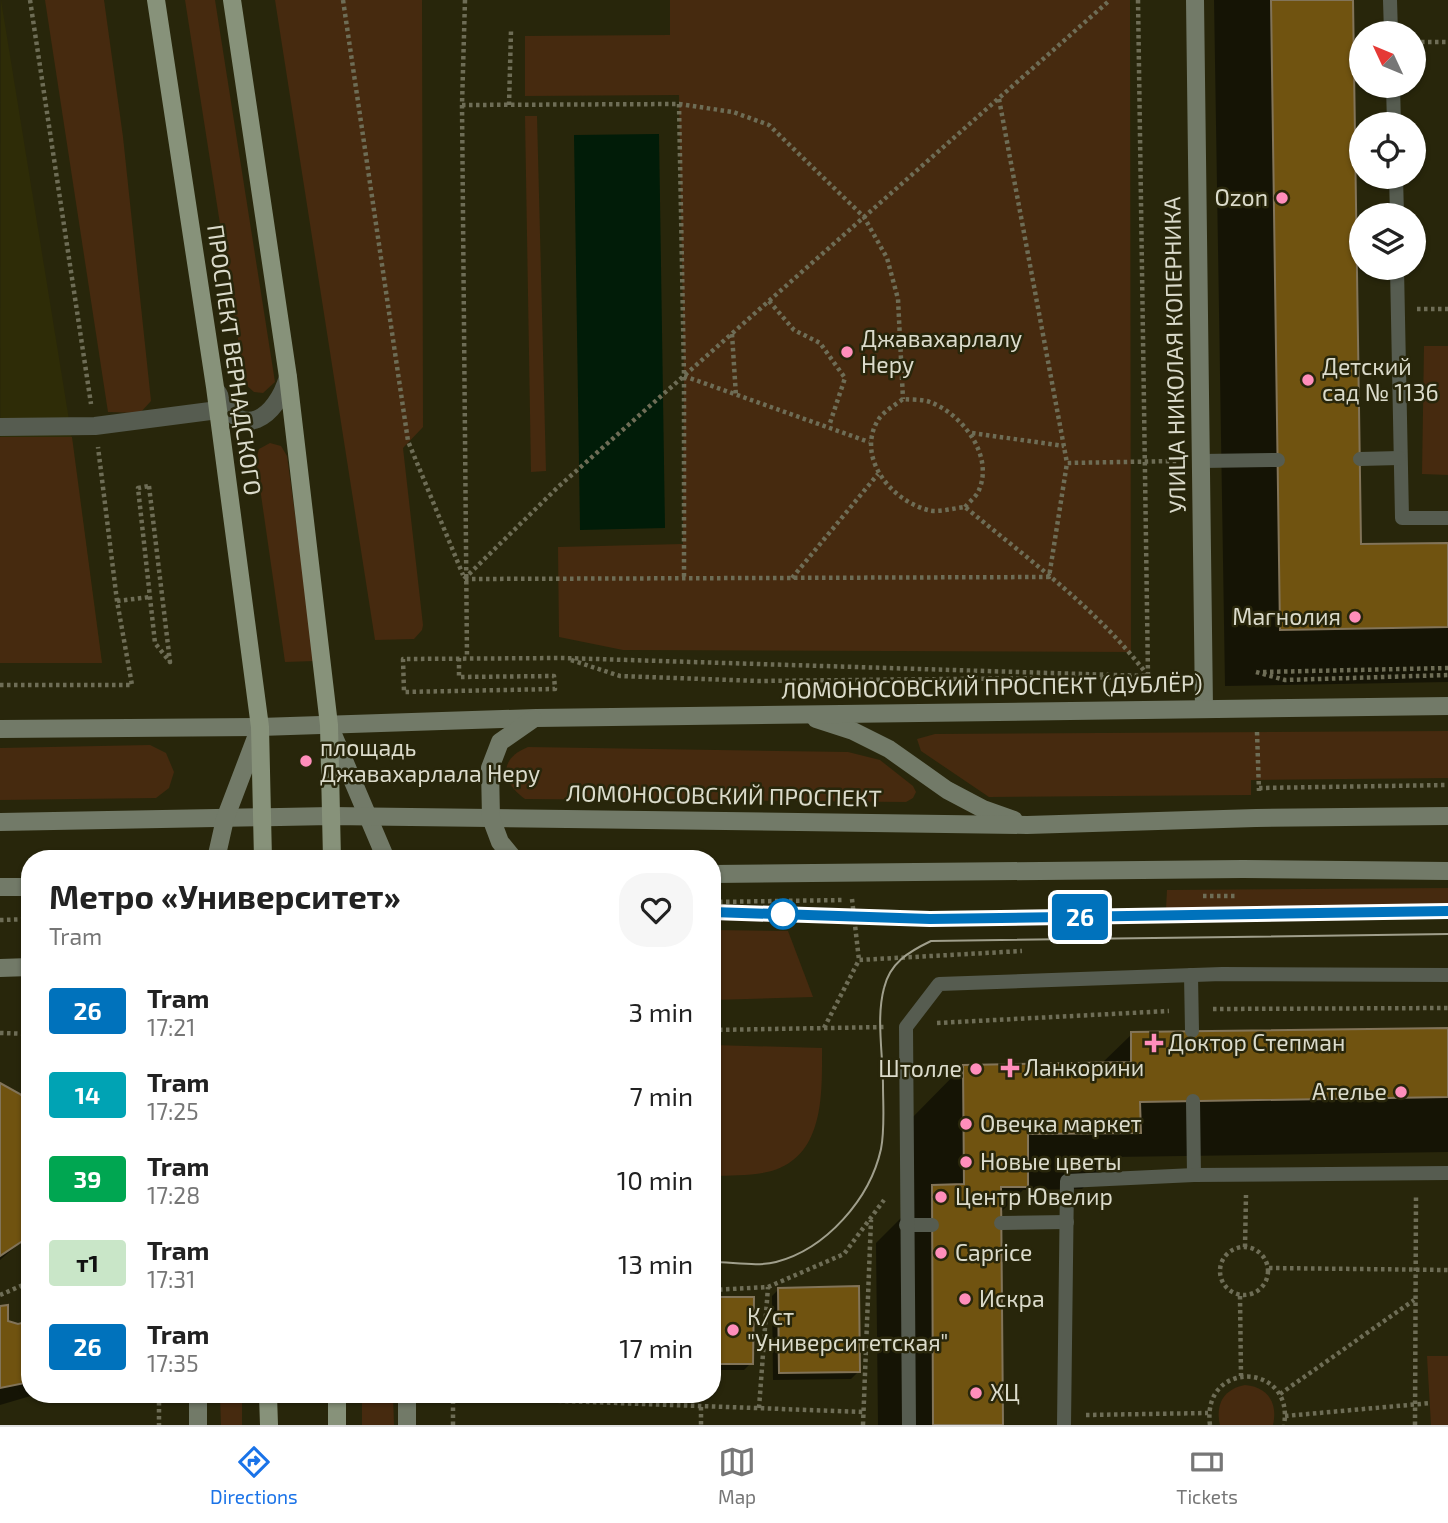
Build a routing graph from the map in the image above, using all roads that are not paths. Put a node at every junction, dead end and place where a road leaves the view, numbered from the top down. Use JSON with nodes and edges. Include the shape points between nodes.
{"nodes":[{"id":1,"x":156,"y":0,"type":"edge"},
{"id":2,"x":232,"y":0,"type":"edge"},
{"id":3,"x":1195,"y":0,"type":"edge"},
{"id":4,"x":1390,"y":0,"type":"edge"},
{"id":5,"x":1391,"y":21,"type":"edge"},
{"id":6,"x":1397,"y":280,"type":"edge"},
{"id":7,"x":288,"y":377,"type":"junction"},
{"id":8,"x":215,"y":387,"type":"junction"},
{"id":9,"x":218,"y":410,"type":"junction"},
{"id":10,"x":0,"y":427,"type":"edge"},
{"id":11,"x":1399,"y":458,"type":"junction"},
{"id":12,"x":1360,"y":459,"type":"dead end"},
{"id":13,"x":1278,"y":460,"type":"dead end"},
{"id":14,"x":1201,"y":461,"type":"junction"},
{"id":15,"x":1448,"y":518,"type":"edge"},
{"id":16,"x":1448,"y":706,"type":"edge"},
{"id":17,"x":1204,"y":709,"type":"junction"},
{"id":18,"x":801,"y":714,"type":"junction"},
{"id":19,"x":536,"y":718,"type":"junction"},
{"id":20,"x":329,"y":725,"type":"junction"},
{"id":21,"x":260,"y":727,"type":"junction"},
{"id":22,"x":0,"y":729,"type":"edge"},
{"id":23,"x":331,"y":816,"type":"junction"},
{"id":24,"x":1448,"y":816,"type":"edge"},
{"id":25,"x":491,"y":818,"type":"junction"},
{"id":26,"x":225,"y":819,"type":"junction"},
{"id":27,"x":262,"y":819,"type":"junction"},
{"id":28,"x":371,"y":819,"type":"junction"},
{"id":29,"x":0,"y":821,"type":"edge"},
{"id":30,"x":1027,"y":825,"type":"junction"},
{"id":31,"x":218,"y":850,"type":"edge"},
{"id":32,"x":263,"y":850,"type":"edge"},
{"id":33,"x":332,"y":850,"type":"edge"},
{"id":34,"x":383,"y":850,"type":"edge"},
{"id":35,"x":507,"y":850,"type":"edge"},
{"id":36,"x":1448,"y":871,"type":"edge"},
{"id":37,"x":721,"y":874,"type":"edge"},
{"id":38,"x":0,"y":887,"type":"edge"},
{"id":39,"x":21,"y":887,"type":"edge"},
{"id":40,"x":21,"y":967,"type":"edge"},
{"id":41,"x":0,"y":968,"type":"edge"},
{"id":42,"x":1191,"y":975,"type":"junction"},
{"id":43,"x":1448,"y":975,"type":"edge"},
{"id":44,"x":1192,"y":1031,"type":"dead end"},
{"id":45,"x":1193,"y":1101,"type":"dead end"},
{"id":46,"x":1448,"y":1173,"type":"edge"},
{"id":47,"x":1194,"y":1175,"type":"junction"},
{"id":48,"x":1001,"y":1223,"type":"dead end"},
{"id":49,"x":1067,"y":1223,"type":"junction"},
{"id":50,"x":906,"y":1225,"type":"junction"},
{"id":51,"x":932,"y":1225,"type":"dead end"},
{"id":52,"x":198,"y":1403,"type":"edge"},
{"id":53,"x":268,"y":1403,"type":"edge"},
{"id":54,"x":337,"y":1403,"type":"edge"},
{"id":55,"x":407,"y":1403,"type":"edge"},
{"id":56,"x":1064,"y":1420,"type":"edge"},
{"id":57,"x":198,"y":1425,"type":"edge"},
{"id":58,"x":269,"y":1425,"type":"edge"},
{"id":59,"x":337,"y":1425,"type":"edge"},
{"id":60,"x":407,"y":1425,"type":"edge"},
{"id":61,"x":909,"y":1425,"type":"edge"}],
"edges":[{"from":1,"to":8,"type":"main road","name":"ПРОСПЕКТ ВЕРНАДСКОГО"},
{"from":2,"to":7,"type":"main road"},
{"from":3,"to":14,"type":"main road","name":"УЛИЦА НИКОЛАЯ КОПЕРНИКА"},
{"from":4,"to":5,"type":"lane"},
{"from":6,"to":11,"type":"lane"},
{"from":7,"to":8,"type":"street","via":[[273,411],[258,419],[244,420],[233,414]]},
{"from":7,"to":20,"type":"main road"},
{"from":8,"to":9,"type":"main road","name":"ПРОСПЕКТ ВЕРНАДСКОГО"},
{"from":9,"to":10,"type":"street","via":[[95,426]]},
{"from":9,"to":21,"type":"main road","name":"ПРОСПЕКТ ВЕРНАДСКОГО"},
{"from":11,"to":12,"type":"lane"},
{"from":11,"to":15,"type":"lane","via":[[1402,518]]},
{"from":13,"to":14,"type":"lane"},
{"from":14,"to":17,"type":"main road","name":"УЛИЦА НИКОЛАЯ КОПЕРНИКА"},
{"from":16,"to":17,"type":"main road","name":"ЛОМОНОСОВСКИЙ ПРОСПЕКТ (ДУБЛЁР)"},
{"from":17,"to":18,"type":"main road","name":"ЛОМОНОСОВСКИЙ ПРОСПЕКТ (ДУБЛЁР)"},
{"from":18,"to":19,"type":"main road","name":"ЛОМОНОСОВСКИЙ ПРОСПЕКТ (ДУБЛЁР)"},
{"from":18,"to":30,"type":"main road","via":[[877,743],[947,790]]},
{"from":19,"to":20,"type":"main road"},
{"from":19,"to":25,"type":"main road","via":[[500,742],[490,768]]},
{"from":20,"to":21,"type":"main road"},
{"from":20,"to":23,"type":"main road"},
{"from":20,"to":28,"type":"main road"},
{"from":21,"to":22,"type":"main road"},
{"from":21,"to":26,"type":"main road"},
{"from":21,"to":27,"type":"main road"},
{"from":23,"to":27,"type":"main road","name":"ЛОМОНОСОВСКИЙ ПРОСПЕКТ"},
{"from":23,"to":28,"type":"main road","name":"ЛОМОНОСОВСКИЙ ПРОСПЕКТ"},
{"from":23,"to":33,"type":"main road"},
{"from":24,"to":30,"type":"main road","name":"ЛОМОНОСОВСКИЙ ПРОСПЕКТ"},
{"from":25,"to":28,"type":"main road","name":"ЛОМОНОСОВСКИЙ ПРОСПЕКТ"},
{"from":25,"to":30,"type":"main road","name":"ЛОМОНОСОВСКИЙ ПРОСПЕКТ"},
{"from":25,"to":35,"type":"main road"},
{"from":26,"to":27,"type":"main road","name":"ЛОМОНОСОВСКИЙ ПРОСПЕКТ"},
{"from":26,"to":29,"type":"main road","name":"ЛОМОНОСОВСКИЙ ПРОСПЕКТ"},
{"from":26,"to":31,"type":"main road"},
{"from":27,"to":32,"type":"main road"},
{"from":28,"to":34,"type":"main road"},
{"from":36,"to":37,"type":"main road"},
{"from":38,"to":39,"type":"main road"},
{"from":40,"to":41,"type":"main road"},
{"from":42,"to":43,"type":"lane"},
{"from":42,"to":44,"type":"lane"},
{"from":42,"to":50,"type":"lane","via":[[939,984],[906,1027]]},
{"from":45,"to":47,"type":"lane"},
{"from":46,"to":47,"type":"lane"},
{"from":47,"to":49,"type":"lane","via":[[1067,1181]]},
{"from":48,"to":49,"type":"lane"},
{"from":49,"to":56,"type":"lane"},
{"from":50,"to":51,"type":"lane"},
{"from":50,"to":61,"type":"lane"},
{"from":52,"to":57,"type":"main road"},
{"from":53,"to":58,"type":"main road"},
{"from":54,"to":59,"type":"main road"},
{"from":55,"to":60,"type":"main road"}]}
